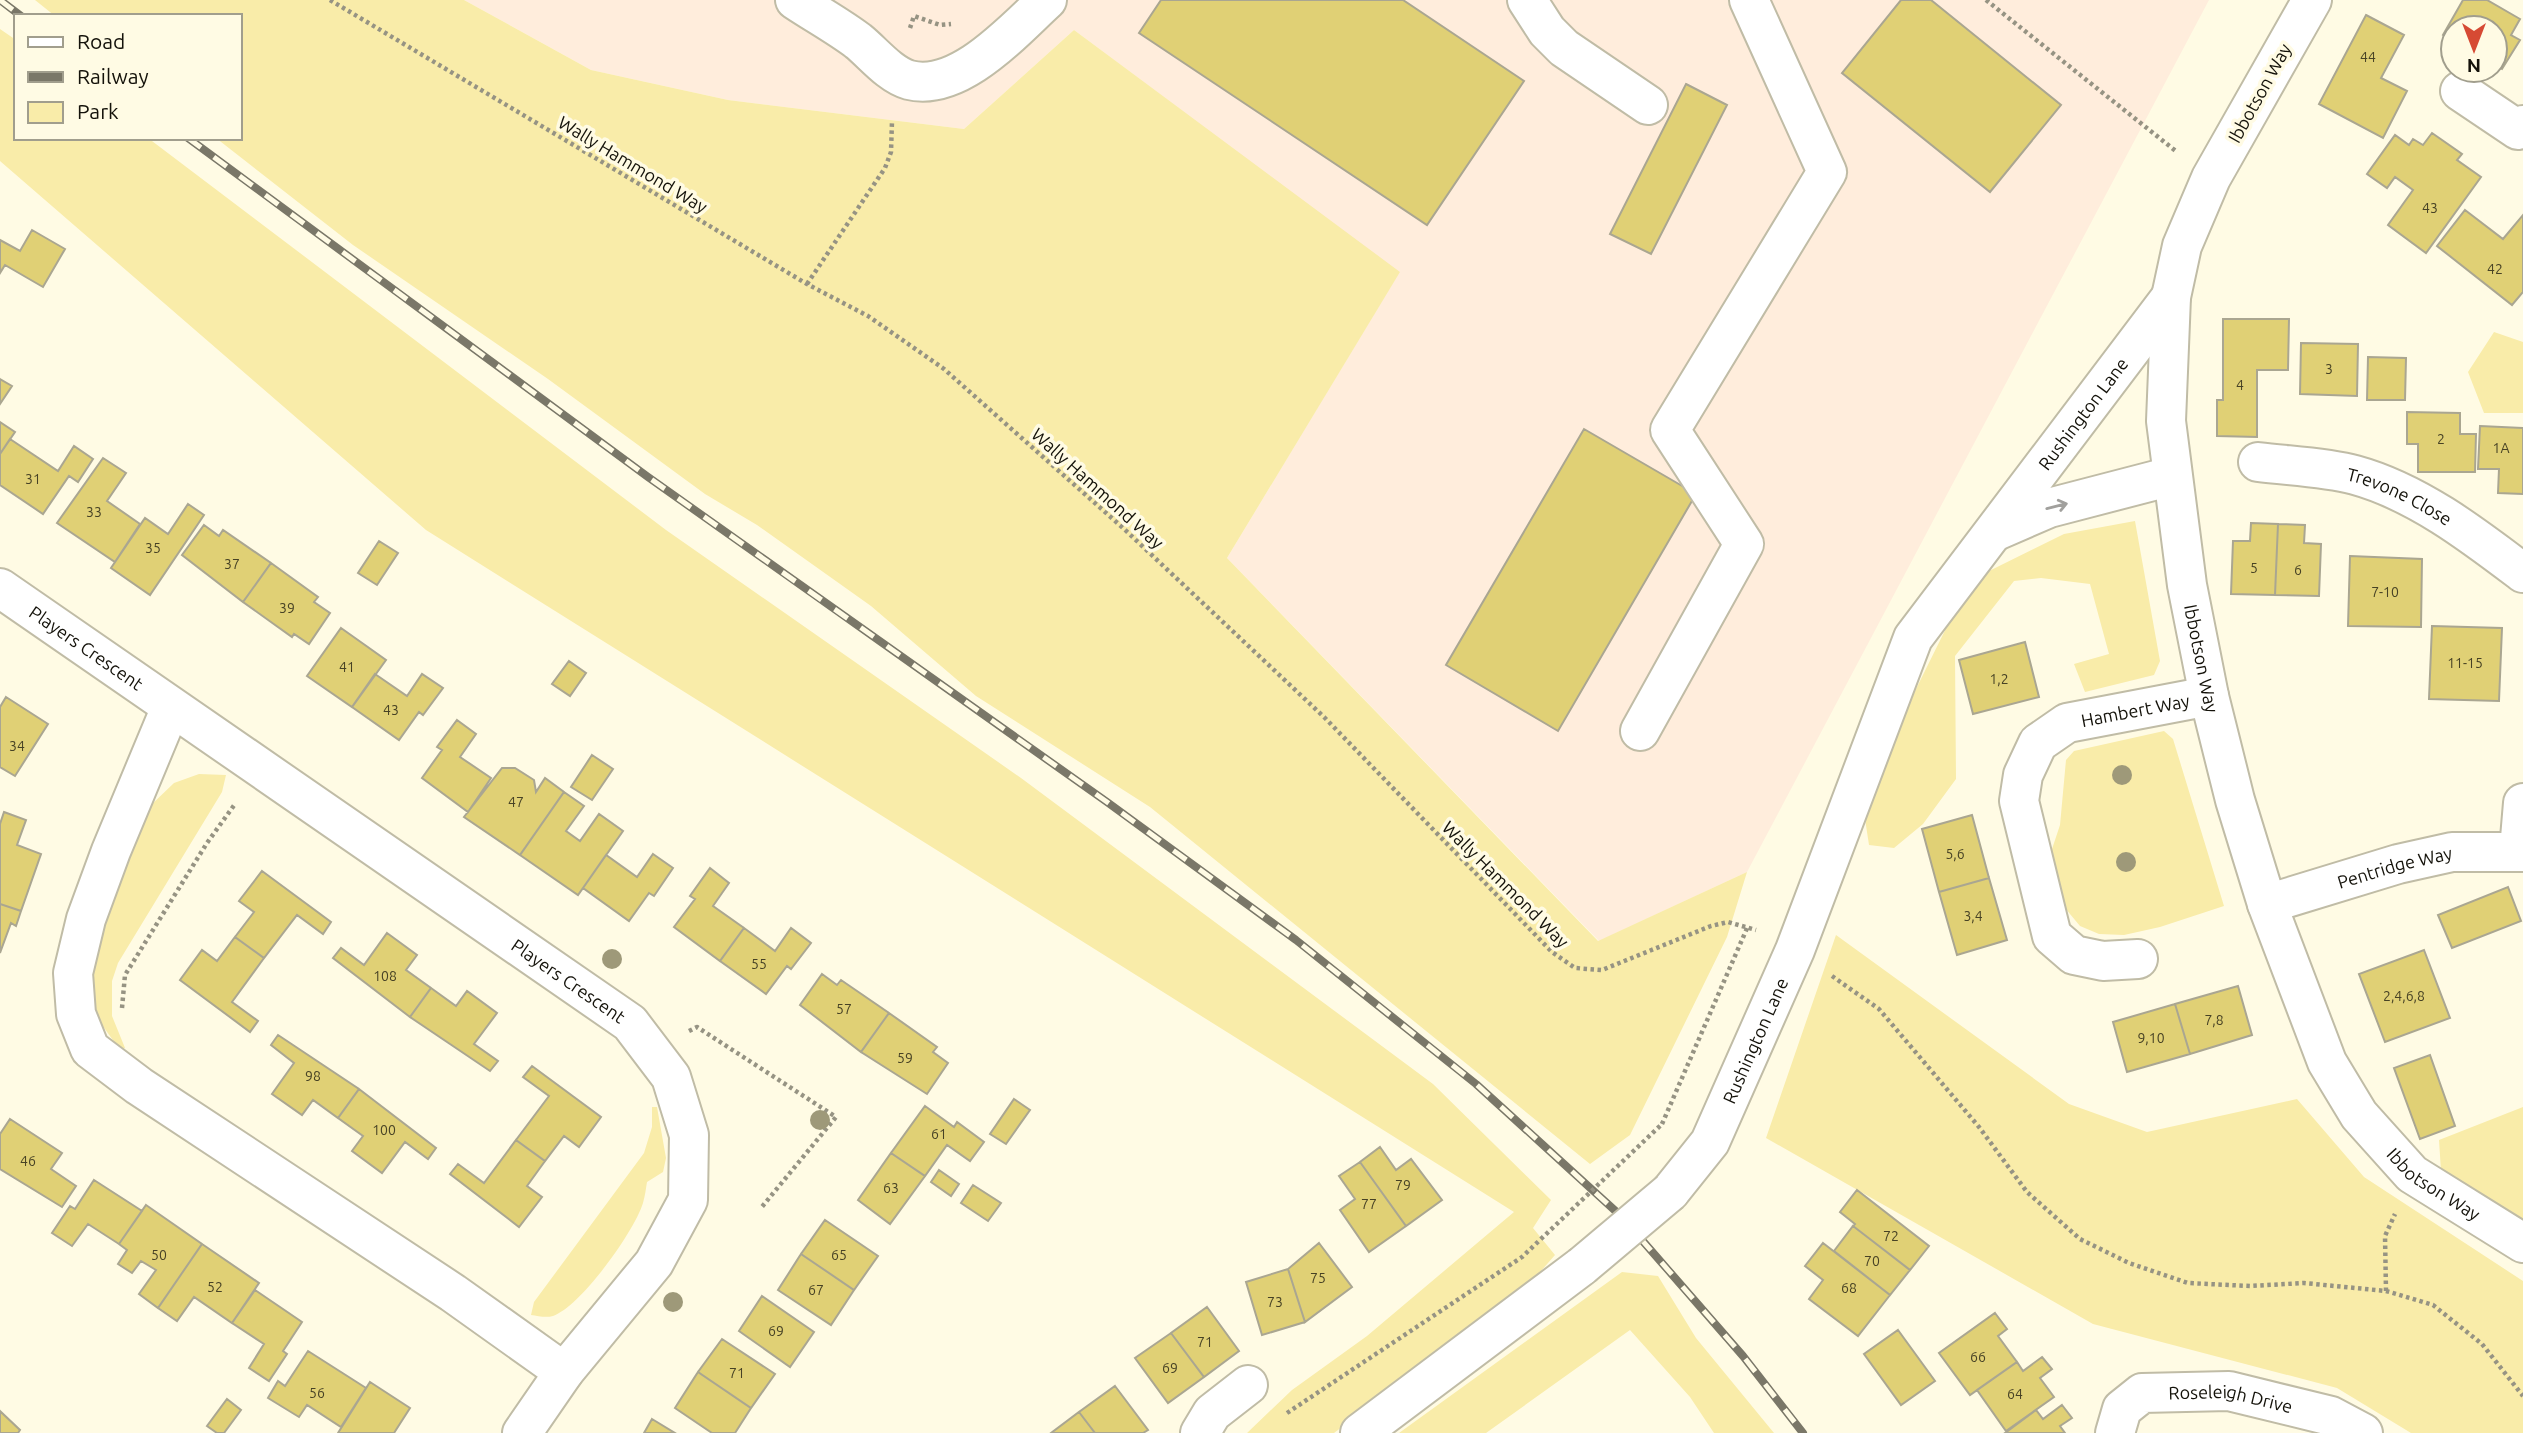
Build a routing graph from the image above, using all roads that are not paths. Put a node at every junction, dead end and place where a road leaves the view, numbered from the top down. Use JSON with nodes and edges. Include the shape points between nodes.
{"nodes":[{"id":1,"x":795,"y":0,"type":"edge"},
{"id":2,"x":1047,"y":0,"type":"edge"},
{"id":3,"x":1527,"y":0,"type":"edge"},
{"id":4,"x":1749,"y":0,"type":"edge"},
{"id":5,"x":2312,"y":0,"type":"edge"},
{"id":6,"x":2460,"y":91,"type":"dead end"},
{"id":7,"x":1648,"y":105,"type":"dead end"},
{"id":8,"x":2523,"y":125,"type":"edge"},
{"id":9,"x":2171,"y":297,"type":"junction"},
{"id":10,"x":2258,"y":462,"type":"dead end"},
{"id":11,"x":2172,"y":476,"type":"junction"},
{"id":12,"x":1994,"y":532,"type":"junction"},
{"id":13,"x":2523,"y":573,"type":"edge"},
{"id":14,"x":0,"y":588,"type":"edge"},
{"id":15,"x":2209,"y":695,"type":"junction"},
{"id":16,"x":172,"y":707,"type":"junction"},
{"id":17,"x":1640,"y":731,"type":"dead end"},
{"id":18,"x":2523,"y":803,"type":"edge"},
{"id":19,"x":2521,"y":851,"type":"edge"},
{"id":20,"x":2267,"y":904,"type":"junction"},
{"id":21,"x":2138,"y":959,"type":"dead end"},
{"id":22,"x":2523,"y":1243,"type":"edge"},
{"id":23,"x":564,"y":1373,"type":"junction"},
{"id":24,"x":1248,"y":1385,"type":"dead end"},
{"id":25,"x":522,"y":1433,"type":"edge"},
{"id":26,"x":1200,"y":1433,"type":"edge"},
{"id":27,"x":1360,"y":1433,"type":"edge"},
{"id":28,"x":2115,"y":1433,"type":"edge"},
{"id":29,"x":2363,"y":1433,"type":"edge"}],
"edges":[{"from":1,"to":2,"type":"street","via":[[857,40],[893,72],[908,80],[930,81],[973,64]]},
{"from":3,"to":7,"type":"street","via":[[1564,48]]},
{"from":4,"to":17,"type":"street","via":[[1827,172],[1670,430],[1744,544]]},
{"from":5,"to":9,"type":"street","name":"Ibbotson Way","via":[[2211,178],[2182,246]]},
{"from":6,"to":8,"type":"street","via":[[2518,130]]},
{"from":9,"to":11,"type":"street","name":"Ibbotson Way","via":[[2166,421]]},
{"from":9,"to":12,"type":"street","name":"Rushington Lane"},
{"from":10,"to":13,"type":"street","name":"Trevone Close","via":[[2355,475],[2420,502]]},
{"from":12,"to":11,"type":"street","name":"Rushington Lane","one_way":true,"via":[[2049,508]]},
{"from":11,"to":15,"type":"street","name":"Ibbotson Way"},
{"from":12,"to":27,"type":"street","name":"Rushington Lane","bridge":true,"via":[[1913,638],[1796,950],[1710,1142],[1670,1192],[1582,1266]]},
{"from":14,"to":16,"type":"street","name":"Players Crescent"},
{"from":15,"to":20,"type":"street","name":"Ibbotson Way"},
{"from":15,"to":21,"type":"street","name":"Hambert Way","via":[[2067,723],[2038,743],[2023,775],[2019,801],[2052,936],[2074,955],[2103,961]]},
{"from":16,"to":23,"type":"street","via":[[111,851],[86,919],[73,973],[76,1014],[90,1049]]},
{"from":16,"to":23,"type":"street","name":"Players Crescent","via":[[630,1023],[671,1077],[689,1135],[688,1200],[654,1263]]},
{"from":18,"to":19,"type":"street"},
{"from":19,"to":20,"type":"street","name":"Pentridge Way","via":[[2452,852]]},
{"from":20,"to":22,"type":"street","name":"Ibbotson Way","via":[[2327,1062],[2359,1115],[2412,1174]]},
{"from":23,"to":25,"type":"street","name":"Players Crescent"},
{"from":24,"to":26,"type":"street","via":[[1212,1413]]},
{"from":28,"to":29,"type":"street","name":"Roseleigh Drive","via":[[2123,1409],[2142,1393],[2229,1391],[2331,1416]]}]}
